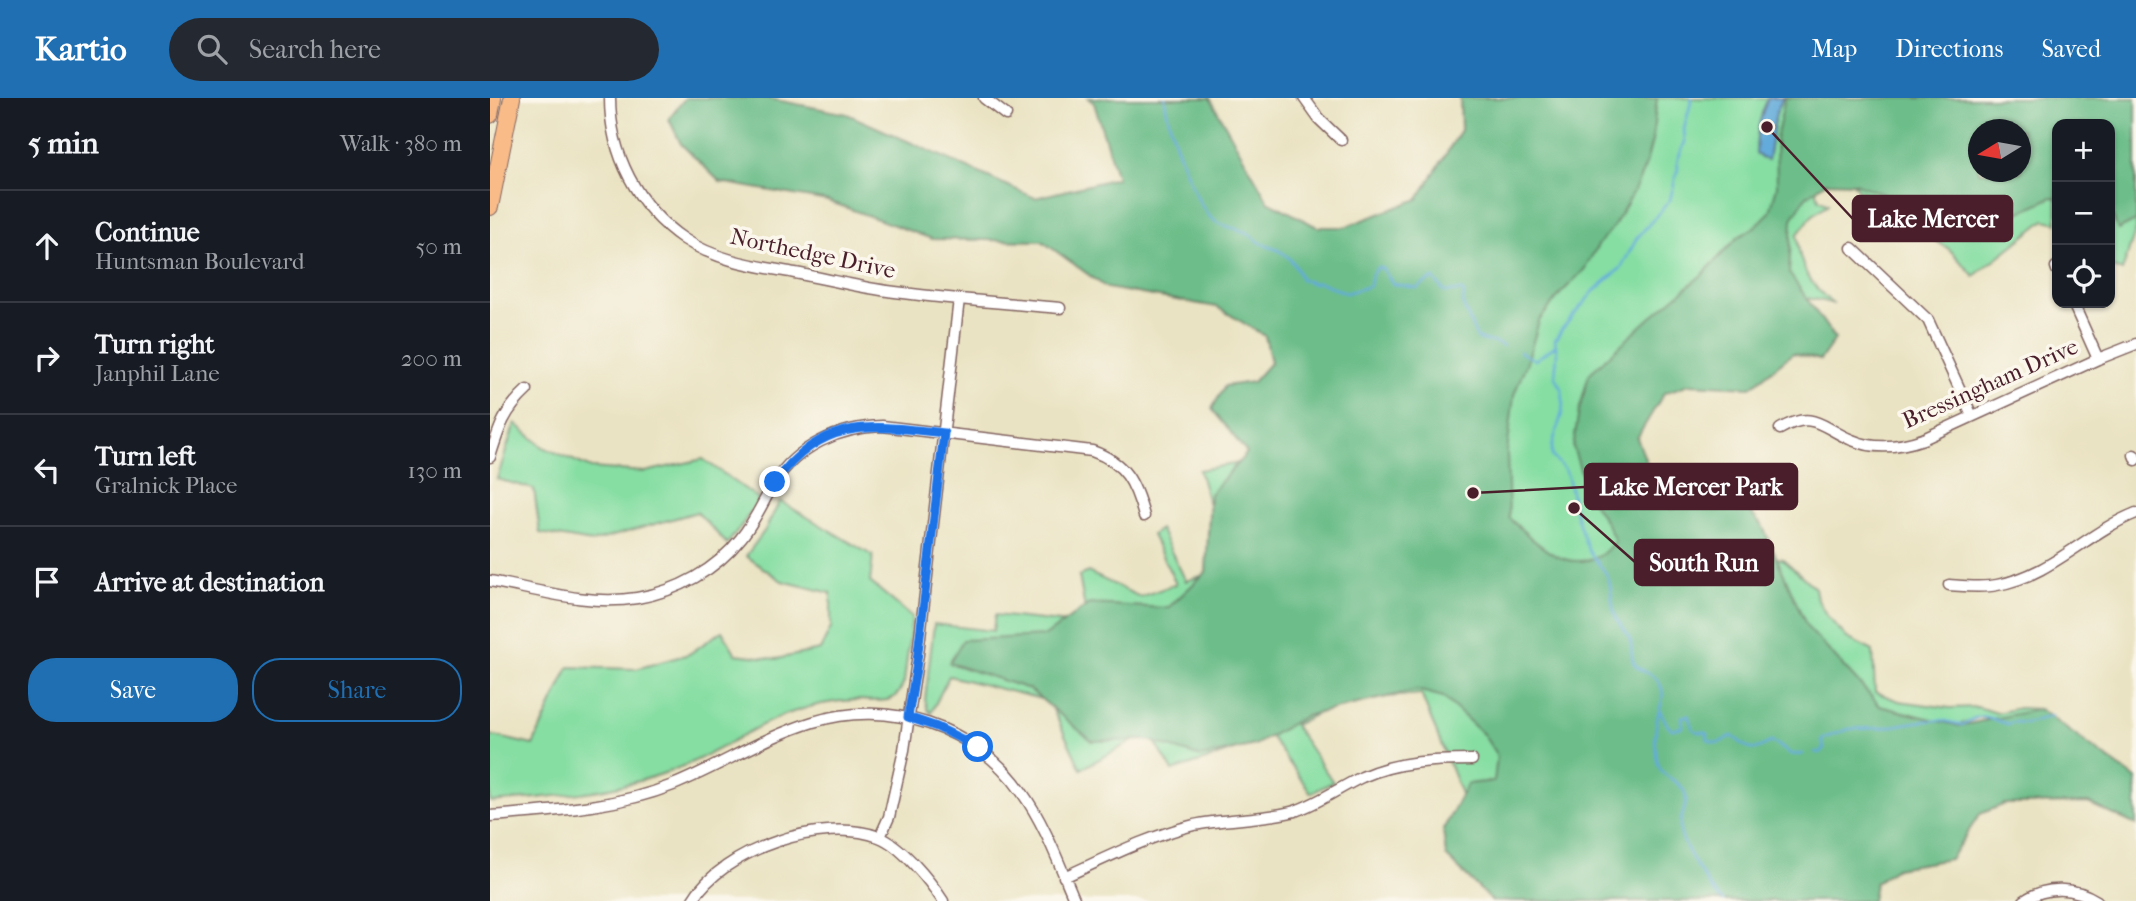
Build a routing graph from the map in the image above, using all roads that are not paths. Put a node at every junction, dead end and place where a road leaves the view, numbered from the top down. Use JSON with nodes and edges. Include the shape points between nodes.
{"nodes":[{"id":1,"x":493,"y":98,"type":"edge"},
{"id":2,"x":512,"y":98,"type":"edge"},
{"id":3,"x":610,"y":98,"type":"edge"},
{"id":4,"x":984,"y":98,"type":"edge"},
{"id":5,"x":1304,"y":98,"type":"edge"},
{"id":6,"x":490,"y":115,"type":"edge"},
{"id":7,"x":1006,"y":115,"type":"dead end"},
{"id":8,"x":1341,"y":140,"type":"dead end"},
{"id":9,"x":490,"y":207,"type":"edge"},
{"id":10,"x":1852,"y":248,"type":"dead end"},
{"id":11,"x":959,"y":299,"type":"junction"},
{"id":12,"x":1059,"y":308,"type":"dead end"},
{"id":13,"x":2075,"y":308,"type":"edge"},
{"id":14,"x":2136,"y":344,"type":"edge"},
{"id":15,"x":2098,"y":359,"type":"junction"},
{"id":16,"x":527,"y":390,"type":"dead end"},
{"id":17,"x":1972,"y":416,"type":"junction"},
{"id":18,"x":1780,"y":429,"type":"dead end"},
{"id":19,"x":944,"y":433,"type":"junction"},
{"id":20,"x":490,"y":457,"type":"edge"},
{"id":21,"x":2136,"y":513,"type":"edge"},
{"id":22,"x":1144,"y":516,"type":"dead end"},
{"id":23,"x":490,"y":581,"type":"edge"},
{"id":24,"x":1949,"y":585,"type":"dead end"},
{"id":25,"x":908,"y":717,"type":"junction"},
{"id":26,"x":1472,"y":760,"type":"dead end"},
{"id":27,"x":490,"y":816,"type":"edge"},
{"id":28,"x":880,"y":837,"type":"junction"},
{"id":29,"x":1064,"y":877,"type":"junction"},
{"id":30,"x":692,"y":901,"type":"edge"},
{"id":31,"x":943,"y":901,"type":"edge"},
{"id":32,"x":1075,"y":901,"type":"edge"},
{"id":33,"x":2024,"y":901,"type":"edge"},
{"id":34,"x":2097,"y":901,"type":"edge"}],
"edges":[{"from":1,"to":6,"type":"highway"},
{"from":2,"to":9,"type":"highway"},
{"from":3,"to":11,"type":"street","name":"Northedge Drive","via":[[614,136],[631,180],[646,205],[684,239],[747,264],[891,292]]},
{"from":4,"to":7,"type":"street"},
{"from":5,"to":8,"type":"street"},
{"from":10,"to":17,"type":"street","via":[[1928,320]]},
{"from":11,"to":12,"type":"street","name":"Northedge Drive"},
{"from":11,"to":19,"type":"street"},
{"from":13,"to":15,"type":"street","name":"Bressingham Drive"},
{"from":14,"to":15,"type":"street","name":"Bressingham Drive"},
{"from":15,"to":17,"type":"street","name":"Bressingham Drive"},
{"from":16,"to":20,"type":"street","via":[[507,411]]},
{"from":17,"to":18,"type":"street","name":"Bressingham Drive","via":[[1923,439],[1891,447],[1851,440],[1814,420],[1800,420]]},
{"from":19,"to":22,"type":"street","via":[[1098,454],[1124,471],[1137,490]]},
{"from":19,"to":23,"type":"street","via":[[869,426],[818,442],[779,477],[730,551],[703,573],[658,593],[599,601]]},
{"from":19,"to":25,"type":"street"},
{"from":21,"to":24,"type":"street","via":[[2031,575],[1995,586]]},
{"from":25,"to":27,"type":"street","via":[[860,714],[815,721],[643,795],[585,807]]},
{"from":25,"to":28,"type":"street","via":[[889,817]]},
{"from":25,"to":29,"type":"street","via":[[978,747],[1006,772],[1034,811]]},
{"from":26,"to":29,"type":"street","via":[[1389,767],[1300,809],[1177,830]]},
{"from":28,"to":30,"type":"street","via":[[836,830],[776,841],[716,875]]},
{"from":28,"to":31,"type":"street","via":[[911,860]]},
{"from":29,"to":32,"type":"street"},
{"from":33,"to":34,"type":"street","via":[[2057,890],[2080,892]]}]}
